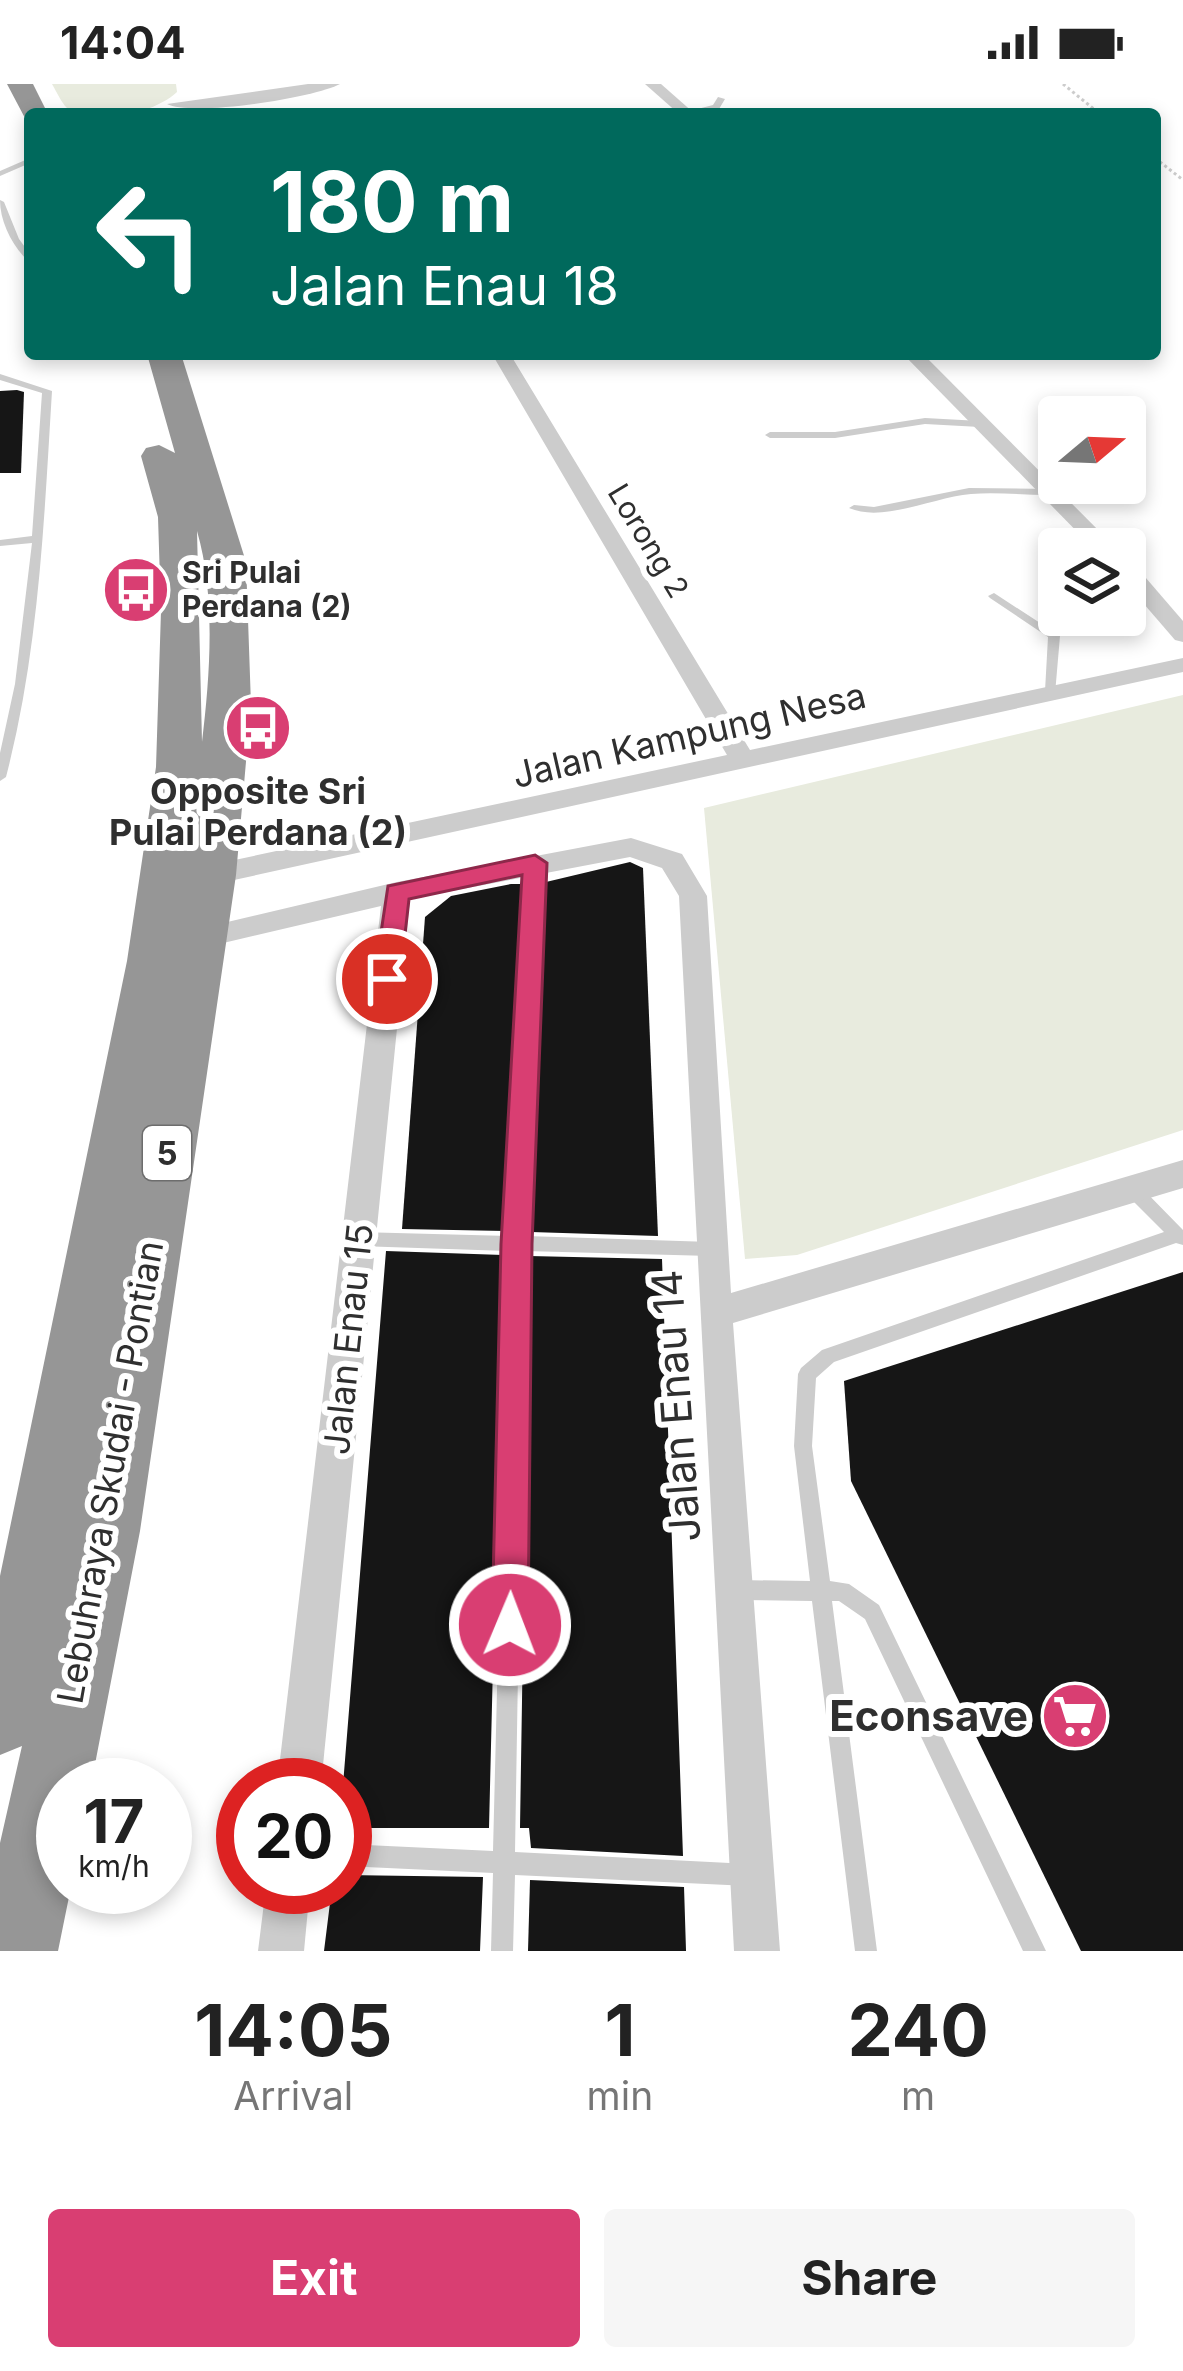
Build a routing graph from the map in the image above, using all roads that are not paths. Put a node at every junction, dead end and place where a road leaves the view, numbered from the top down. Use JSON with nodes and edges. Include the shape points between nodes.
{"nodes":[{"id":1,"x":333,"y":84,"type":"edge"},
{"id":2,"x":652,"y":84,"type":"edge"},
{"id":3,"x":190,"y":86,"type":"edge"},
{"id":4,"x":721,"y":100,"type":"dead end"},
{"id":5,"x":681,"y":108,"type":"edge"},
{"id":6,"x":711,"y":108,"type":"edge"},
{"id":7,"x":0,"y":202,"type":"edge"},
{"id":8,"x":24,"y":252,"type":"edge"},
{"id":9,"x":134,"y":360,"type":"edge"},
{"id":10,"x":166,"y":360,"type":"edge"},
{"id":11,"x":505,"y":360,"type":"edge"},
{"id":12,"x":918,"y":360,"type":"edge"},
{"id":13,"x":0,"y":377,"type":"edge"},
{"id":14,"x":980,"y":424,"type":"junction"},
{"id":15,"x":770,"y":435,"type":"dead end"},
{"id":16,"x":1038,"y":482,"type":"edge"},
{"id":17,"x":1038,"y":492,"type":"edge"},
{"id":18,"x":1060,"y":504,"type":"edge"},
{"id":19,"x":854,"y":508,"type":"dead end"},
{"id":20,"x":1085,"y":528,"type":"edge"},
{"id":21,"x":37,"y":539,"type":"junction"},
{"id":22,"x":0,"y":543,"type":"edge"},
{"id":23,"x":1146,"y":592,"type":"edge"},
{"id":24,"x":994,"y":596,"type":"dead end"},
{"id":25,"x":1183,"y":635,"type":"edge"},
{"id":26,"x":1183,"y":664,"type":"edge"},
{"id":27,"x":1051,"y":691,"type":"junction"},
{"id":28,"x":5,"y":743,"type":"edge"},
{"id":29,"x":743,"y":760,"type":"junction"},
{"id":30,"x":0,"y":777,"type":"edge"},
{"id":31,"x":308,"y":857,"type":"junction"},
{"id":32,"x":535,"y":863,"type":"junction"},
{"id":33,"x":211,"y":875,"type":"junction"},
{"id":34,"x":397,"y":892,"type":"junction"},
{"id":35,"x":320,"y":911,"type":"junction"},
{"id":36,"x":202,"y":938,"type":"junction"},
{"id":37,"x":1183,"y":1174,"type":"edge"},
{"id":38,"x":1130,"y":1187,"type":"junction"},
{"id":39,"x":1180,"y":1237,"type":"edge"},
{"id":40,"x":358,"y":1239,"type":"junction"},
{"id":41,"x":517,"y":1244,"type":"junction"},
{"id":42,"x":711,"y":1249,"type":"junction"},
{"id":43,"x":716,"y":1312,"type":"junction"},
{"id":44,"x":821,"y":1588,"type":"junction"},
{"id":45,"x":734,"y":1590,"type":"junction"},
{"id":46,"x":0,"y":1717,"type":"edge"},
{"id":47,"x":302,"y":1758,"type":"edge"},
{"id":48,"x":372,"y":1856,"type":"edge"},
{"id":49,"x":506,"y":1863,"type":"junction"},
{"id":50,"x":752,"y":1875,"type":"junction"},
{"id":51,"x":285,"y":1914,"type":"edge"},
{"id":52,"x":17,"y":1951,"type":"edge"},
{"id":53,"x":281,"y":1951,"type":"edge"},
{"id":54,"x":502,"y":1951,"type":"edge"},
{"id":55,"x":758,"y":1951,"type":"edge"},
{"id":56,"x":866,"y":1951,"type":"edge"},
{"id":57,"x":1035,"y":1951,"type":"edge"}],
"edges":[{"from":1,"to":3,"type":"street","via":[[166,106]]},
{"from":2,"to":5,"type":"street"},
{"from":4,"to":6,"type":"lane"},
{"from":7,"to":8,"type":"lane"},
{"from":9,"to":46,"type":"highway","name":"Lebuhraya Skudai - Pontian","number":"5","via":[[177,517],[179,767],[153,961],[40,1558]]},
{"from":10,"to":33,"type":"highway","name":"Lebuhraya Skudai - Pontian","number":"5","via":[[226,562],[229,705]]},
{"from":11,"to":29,"type":"street","name":"Lorong 2"},
{"from":12,"to":14,"type":"street"},
{"from":13,"to":21,"type":"lane","via":[[47,392]]},
{"from":14,"to":15,"type":"lane"},
{"from":14,"to":16,"type":"street"},
{"from":17,"to":19,"type":"lane","via":[[969,491]]},
{"from":18,"to":20,"type":"street"},
{"from":21,"to":22,"type":"lane"},
{"from":21,"to":28,"type":"lane"},
{"from":23,"to":25,"type":"street"},
{"from":24,"to":27,"type":"lane","via":[[1054,636]]},
{"from":26,"to":27,"type":"street","name":"Jalan Kampung Nesa"},
{"from":27,"to":29,"type":"street","name":"Jalan Kampung Nesa"},
{"from":28,"to":30,"type":"lane"},
{"from":29,"to":31,"type":"street","name":"Jalan Kampung Nesa"},
{"from":31,"to":33,"type":"street","name":"Jalan Kampung Nesa"},
{"from":31,"to":35,"type":"street"},
{"from":32,"to":34,"type":"street"},
{"from":32,"to":41,"type":"lane"},
{"from":32,"to":42,"type":"street","name":"Jalan Enau 14","via":[[632,847],[671,861],[693,896]]},
{"from":33,"to":36,"type":"highway","name":"Lebuhraya Skudai - Pontian","number":"5"},
{"from":34,"to":35,"type":"street"},
{"from":34,"to":40,"type":"street","name":"Jalan Enau 15"},
{"from":35,"to":36,"type":"street"},
{"from":36,"to":52,"type":"highway","name":"Lebuhraya Skudai - Pontian","number":"5","via":[[105,1531]]},
{"from":37,"to":38,"type":"street"},
{"from":38,"to":39,"type":"lane"},
{"from":38,"to":43,"type":"street"},
{"from":39,"to":44,"type":"lane","via":[[816,1364],[802,1388],[803,1446]]},
{"from":40,"to":41,"type":"lane"},
{"from":40,"to":47,"type":"street","name":"Jalan Enau 15"},
{"from":41,"to":42,"type":"lane"},
{"from":41,"to":49,"type":"lane"},
{"from":42,"to":43,"type":"street","name":"Jalan Enau 14"},
{"from":43,"to":45,"type":"street","name":"Jalan Enau 14"},
{"from":44,"to":45,"type":"lane"},
{"from":44,"to":56,"type":"lane"},
{"from":44,"to":57,"type":"lane","via":[[842,1591],[872,1612]]},
{"from":45,"to":50,"type":"street","name":"Jalan Enau 14"},
{"from":48,"to":49,"type":"lane"},
{"from":49,"to":50,"type":"lane"},
{"from":49,"to":54,"type":"lane"},
{"from":50,"to":55,"type":"street","name":"Jalan Enau 14"},
{"from":51,"to":53,"type":"street"}]}
